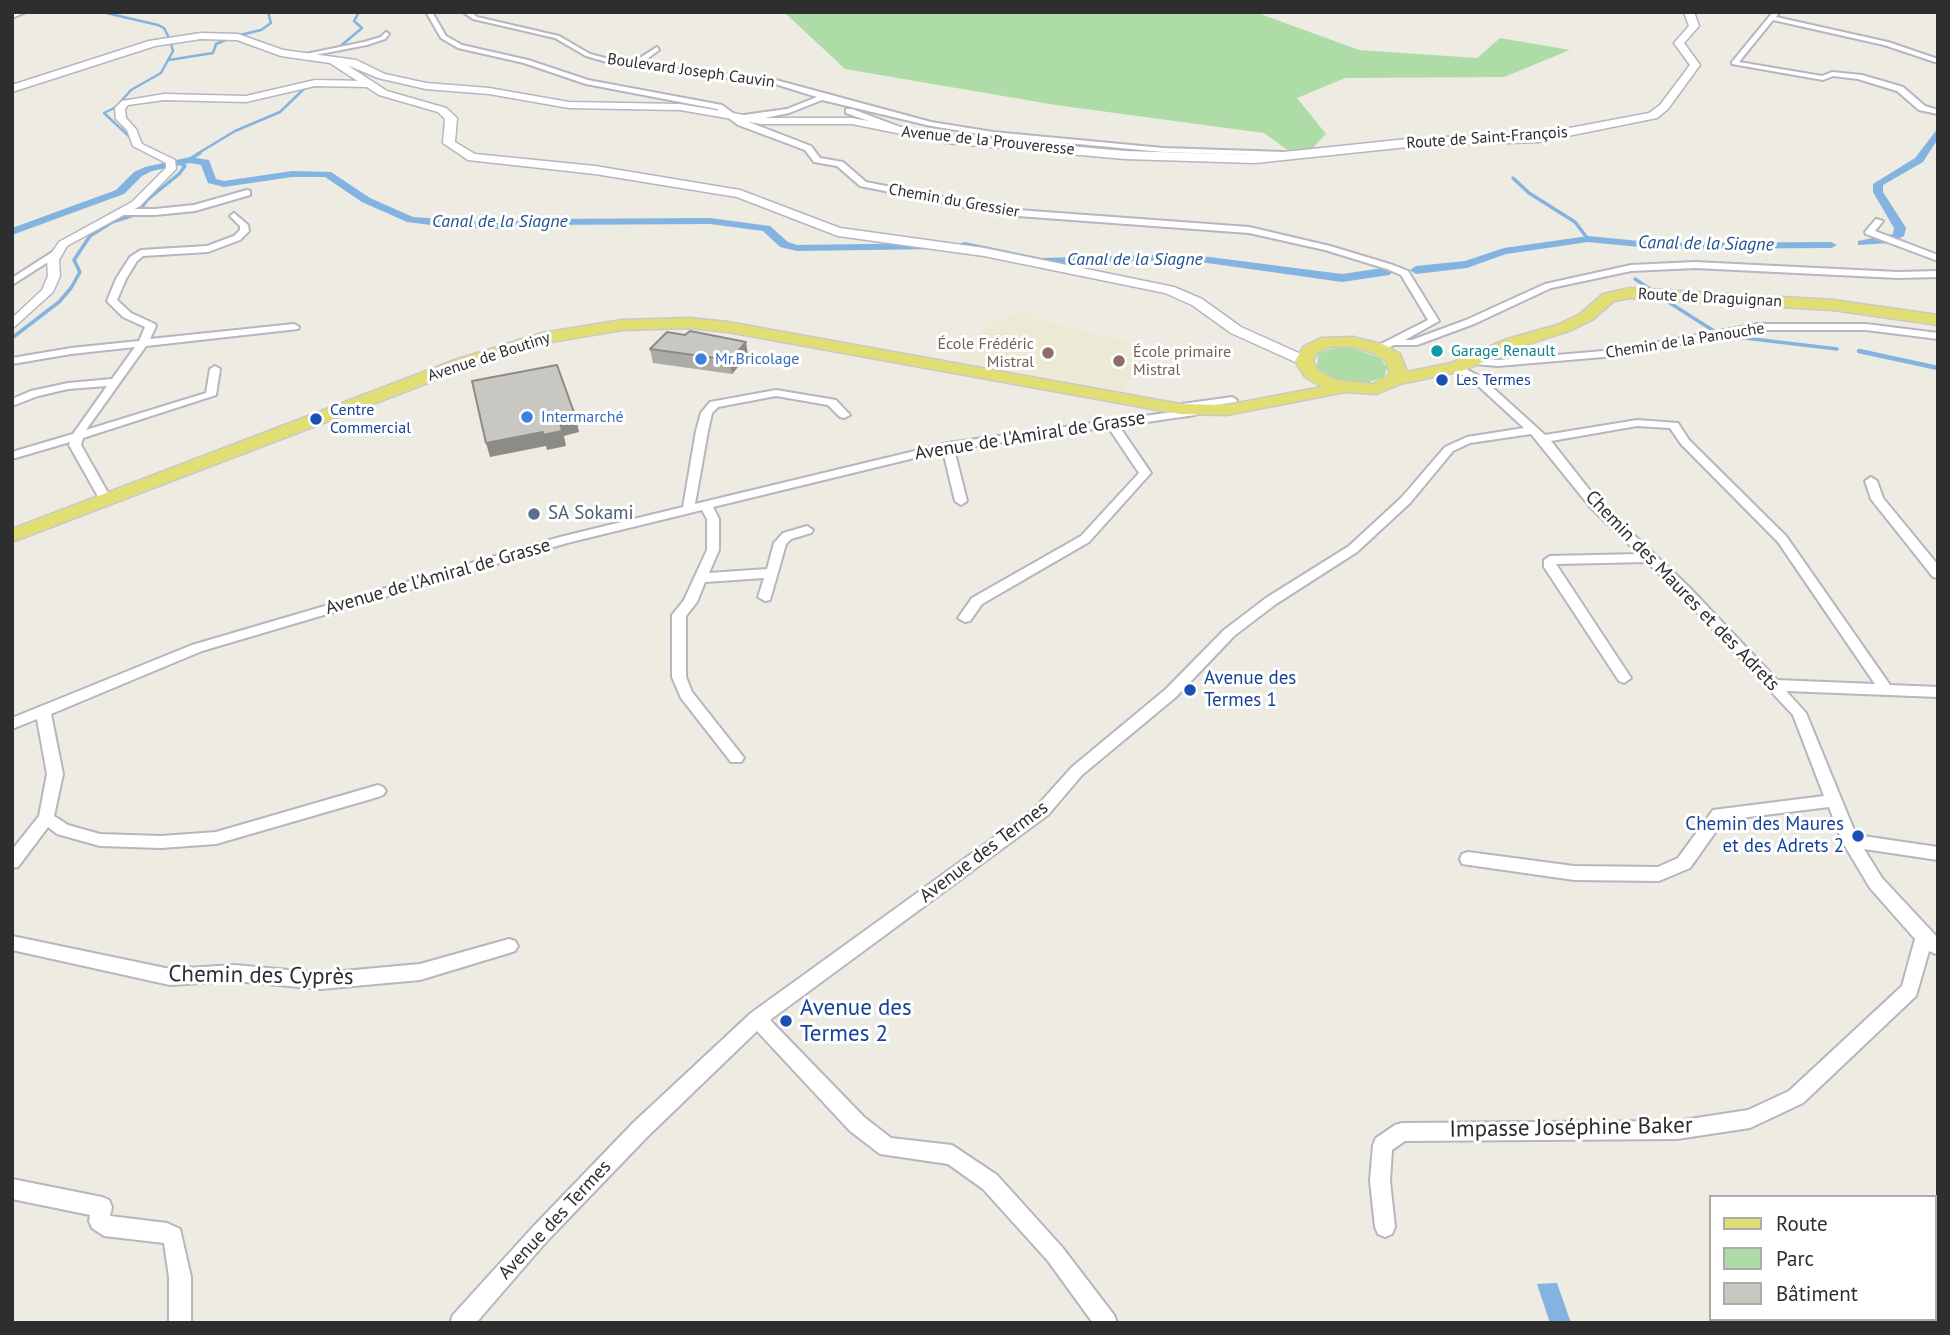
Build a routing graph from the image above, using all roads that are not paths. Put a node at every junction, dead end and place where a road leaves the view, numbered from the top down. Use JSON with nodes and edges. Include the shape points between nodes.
{"nodes":[{"id":1,"x":23,"y":12,"type":"edge"},
{"id":2,"x":429,"y":12,"type":"edge"},
{"id":3,"x":1689,"y":12,"type":"edge"},
{"id":4,"x":466,"y":13,"type":"edge"},
{"id":5,"x":1775,"y":15,"type":"edge"},
{"id":6,"x":12,"y":16,"type":"edge"},
{"id":7,"x":386,"y":34,"type":"dead end"},
{"id":8,"x":657,"y":49,"type":"dead end"},
{"id":9,"x":299,"y":56,"type":"junction"},
{"id":10,"x":333,"y":61,"type":"junction"},
{"id":11,"x":1938,"y":61,"type":"edge"},
{"id":12,"x":682,"y":71,"type":"junction"},
{"id":13,"x":368,"y":85,"type":"junction"},
{"id":14,"x":12,"y":89,"type":"edge"},
{"id":15,"x":824,"y":96,"type":"junction"},
{"id":16,"x":1938,"y":112,"type":"edge"},
{"id":17,"x":734,"y":116,"type":"junction"},
{"id":18,"x":913,"y":134,"type":"junction"},
{"id":19,"x":1315,"y":154,"type":"junction"},
{"id":20,"x":247,"y":193,"type":"dead end"},
{"id":21,"x":122,"y":212,"type":"junction"},
{"id":22,"x":234,"y":216,"type":"dead end"},
{"id":23,"x":1879,"y":221,"type":"dead end"},
{"id":24,"x":57,"y":253,"type":"junction"},
{"id":25,"x":1938,"y":258,"type":"edge"},
{"id":26,"x":1938,"y":274,"type":"edge"},
{"id":27,"x":12,"y":282,"type":"edge"},
{"id":28,"x":1938,"y":320,"type":"edge"},
{"id":29,"x":12,"y":325,"type":"edge"},
{"id":30,"x":294,"y":327,"type":"dead end"},
{"id":31,"x":1248,"y":335,"type":"junction"},
{"id":32,"x":1938,"y":336,"type":"edge"},
{"id":33,"x":142,"y":345,"type":"junction"},
{"id":34,"x":1317,"y":346,"type":"junction"},
{"id":35,"x":1388,"y":350,"type":"junction"},
{"id":36,"x":12,"y":361,"type":"edge"},
{"id":37,"x":1475,"y":361,"type":"junction"},
{"id":38,"x":1307,"y":367,"type":"junction"},
{"id":39,"x":1456,"y":367,"type":"junction"},
{"id":40,"x":215,"y":369,"type":"dead end"},
{"id":41,"x":1395,"y":380,"type":"junction"},
{"id":42,"x":113,"y":382,"type":"junction"},
{"id":43,"x":1342,"y":388,"type":"junction"},
{"id":44,"x":1114,"y":396,"type":"junction"},
{"id":45,"x":12,"y":403,"type":"edge"},
{"id":46,"x":1230,"y":405,"type":"junction"},
{"id":47,"x":1172,"y":412,"type":"junction"},
{"id":48,"x":844,"y":415,"type":"dead end"},
{"id":49,"x":1111,"y":423,"type":"junction"},
{"id":50,"x":79,"y":434,"type":"junction"},
{"id":51,"x":1539,"y":435,"type":"junction"},
{"id":52,"x":948,"y":446,"type":"junction"},
{"id":53,"x":12,"y":456,"type":"edge"},
{"id":54,"x":1871,"y":481,"type":"dead end"},
{"id":55,"x":106,"y":500,"type":"junction"},
{"id":56,"x":961,"y":501,"type":"dead end"},
{"id":57,"x":706,"y":506,"type":"junction"},
{"id":58,"x":688,"y":511,"type":"junction"},
{"id":59,"x":807,"y":530,"type":"dead end"},
{"id":60,"x":12,"y":536,"type":"edge"},
{"id":61,"x":1652,"y":558,"type":"junction"},
{"id":62,"x":772,"y":573,"type":"junction"},
{"id":63,"x":1938,"y":575,"type":"edge"},
{"id":64,"x":701,"y":578,"type":"junction"},
{"id":65,"x":765,"y":597,"type":"dead end"},
{"id":66,"x":965,"y":618,"type":"dead end"},
{"id":67,"x":1623,"y":678,"type":"dead end"},
{"id":68,"x":1774,"y":685,"type":"junction"},
{"id":69,"x":1886,"y":690,"type":"junction"},
{"id":70,"x":1938,"y":692,"type":"edge"},
{"id":71,"x":43,"y":712,"type":"junction"},
{"id":72,"x":12,"y":724,"type":"edge"},
{"id":73,"x":736,"y":758,"type":"dead end"},
{"id":74,"x":379,"y":791,"type":"dead end"},
{"id":75,"x":1833,"y":801,"type":"junction"},
{"id":76,"x":46,"y":818,"type":"junction"},
{"id":77,"x":1850,"y":841,"type":"junction"},
{"id":78,"x":1938,"y":854,"type":"edge"},
{"id":79,"x":1468,"y":859,"type":"dead end"},
{"id":80,"x":12,"y":862,"type":"edge"},
{"id":81,"x":1931,"y":942,"type":"edge"},
{"id":82,"x":12,"y":943,"type":"edge"},
{"id":83,"x":509,"y":946,"type":"dead end"},
{"id":84,"x":757,"y":1019,"type":"junction"},
{"id":85,"x":12,"y":1189,"type":"edge"},
{"id":86,"x":1385,"y":1227,"type":"dead end"},
{"id":87,"x":180,"y":1323,"type":"edge"},
{"id":88,"x":461,"y":1323,"type":"edge"},
{"id":89,"x":1106,"y":1323,"type":"edge"}],
"edges":[{"from":1,"to":6,"type":"street"},
{"from":2,"to":17,"type":"street","name":"Chemin du Gressier","via":[[443,37],[470,50],[526,61],[586,82],[719,107]]},
{"from":3,"to":19,"type":"main road","name":"Route de Saint-François","via":[[1694,26],[1679,43],[1695,65],[1653,116],[1547,137],[1417,142]]},
{"from":4,"to":12,"type":"street","name":"Boulevard Joseph Cauvin","via":[[557,37],[588,55],[614,63]]},
{"from":5,"to":11,"type":"street"},
{"from":5,"to":16,"type":"street","via":[[1734,63],[1823,78],[1832,74],[1859,77],[1900,89],[1922,108]]},
{"from":7,"to":9,"type":"street","via":[[365,44]]},
{"from":8,"to":12,"type":"street","via":[[639,61]]},
{"from":9,"to":10,"type":"main road","name":"Avenue de la Prouveresse"},
{"from":9,"to":14,"type":"main road","name":"Avenue de la Prouveresse","via":[[230,36],[180,38]]},
{"from":10,"to":13,"type":"main road"},
{"from":10,"to":17,"type":"main road","name":"Avenue de la Prouveresse","via":[[352,62],[426,86],[569,105],[680,107]]},
{"from":12,"to":15,"type":"street","name":"Boulevard Joseph Cauvin","via":[[772,81]]},
{"from":13,"to":21,"type":"street","via":[[315,83],[246,99],[164,97],[125,103],[120,108],[121,119],[138,146],[171,162],[171,169]]},
{"from":13,"to":31,"type":"main road","via":[[447,113],[451,118],[449,143],[472,157],[595,170],[740,194],[838,232],[984,252],[1169,290]]},
{"from":15,"to":17,"type":"street","via":[[789,111]]},
{"from":15,"to":18,"type":"street","name":"Boulevard Joseph Cauvin","via":[[838,107]]},
{"from":15,"to":19,"type":"street","via":[[931,124],[993,134],[1163,150]]},
{"from":17,"to":18,"type":"main road","name":"Avenue de la Prouveresse","via":[[761,121],[838,119]]},
{"from":17,"to":35,"type":"street","name":"Chemin du Gressier","via":[[808,149],[817,160],[840,164],[863,184],[928,199],[1004,212],[1249,230],[1390,267],[1405,273],[1434,321]]},
{"from":18,"to":19,"type":"main road","name":"Avenue de la Prouveresse","via":[[1125,155],[1255,159]]},
{"from":20,"to":21,"type":"street","via":[[195,208]]},
{"from":21,"to":24,"type":"street","via":[[74,235]]},
{"from":22,"to":33,"type":"street","via":[[245,231],[237,238],[208,249],[141,253],[133,259],[112,301],[150,326]]},
{"from":23,"to":25,"type":"street","via":[[1869,232]]},
{"from":24,"to":27,"type":"street"},
{"from":24,"to":29,"type":"street","via":[[47,292]]},
{"from":26,"to":35,"type":"street","via":[[1695,265],[1631,268],[1548,286],[1470,322]]},
{"from":28,"to":37,"type":"main road","name":"Route de Draguignan","via":[[1833,305],[1630,293],[1609,297],[1576,323]]},
{"from":30,"to":33,"type":"street"},
{"from":31,"to":34,"type":"main road"},
{"from":31,"to":38,"type":"main road"},
{"from":32,"to":37,"type":"street","name":"Chemin de la Panouche","via":[[1866,327],[1758,327],[1615,353],[1492,364]]},
{"from":33,"to":36,"type":"street"},
{"from":33,"to":42,"type":"street"},
{"from":34,"to":35,"type":"main road","name":"Route de Draguignan","via":[[1353,342]]},
{"from":34,"to":38,"type":"main road","name":"Avenue de Boutiny","via":[[1305,355]]},
{"from":35,"to":39,"type":"main road","name":"Route de Draguignan"},
{"from":35,"to":41,"type":"main road","via":[[1399,373]]},
{"from":37,"to":39,"type":"main road","name":"Route de Draguignan"},
{"from":38,"to":43,"type":"main road"},
{"from":38,"to":46,"type":"main road","name":"Avenue de Boutiny","via":[[1300,387]]},
{"from":39,"to":41,"type":"main road","name":"Route de Draguignan"},
{"from":39,"to":51,"type":"street","name":"Chemin des Maures et des Adrets","via":[[1477,379]]},
{"from":40,"to":50,"type":"street","via":[[211,395]]},
{"from":41,"to":43,"type":"main road","name":"Route de Draguignan","via":[[1376,389]]},
{"from":42,"to":45,"type":"street","via":[[68,386]]},
{"from":42,"to":50,"type":"street"},
{"from":43,"to":46,"type":"main road","name":"Avenue de Boutiny"},
{"from":44,"to":46,"type":"main road","name":"Avenue de Boutiny"},
{"from":44,"to":47,"type":"main road","name":"Avenue de Boutiny"},
{"from":44,"to":55,"type":"main road","name":"Avenue de Boutiny","via":[[728,327],[622,325],[542,338],[461,364]]},
{"from":46,"to":47,"type":"main road","name":"Avenue de Boutiny"},
{"from":47,"to":49,"type":"street","name":"Avenue de l'Amiral de Grasse"},
{"from":48,"to":58,"type":"street","via":[[832,402],[776,393],[714,404],[702,431]]},
{"from":49,"to":52,"type":"street","name":"Avenue de l'Amiral de Grasse"},
{"from":49,"to":66,"type":"street","via":[[1145,473],[1096,530],[977,601]]},
{"from":50,"to":53,"type":"street"},
{"from":50,"to":55,"type":"street","via":[[75,445]]},
{"from":51,"to":61,"type":"street","name":"Chemin des Maures et des Adrets","via":[[1595,505]]},
{"from":51,"to":69,"type":"street","name":"Avenue des Termes","via":[[1637,423],[1674,425],[1685,442],[1782,539]]},
{"from":51,"to":84,"type":"street","name":"Avenue des Termes","via":[[1467,440],[1449,449],[1406,500],[1353,549],[1229,633],[1171,694],[1077,771],[1042,811]]},
{"from":52,"to":56,"type":"street"},
{"from":52,"to":57,"type":"street","name":"Avenue de l'Amiral de Grasse"},
{"from":54,"to":63,"type":"street","via":[[1877,499]]},
{"from":55,"to":60,"type":"main road","name":"Avenue de Boutiny"},
{"from":57,"to":58,"type":"street","name":"Avenue de l'Amiral de Grasse"},
{"from":57,"to":64,"type":"street","via":[[713,519],[713,550]]},
{"from":58,"to":71,"type":"street","name":"Avenue de l'Amiral de Grasse","via":[[491,559],[197,648]]},
{"from":59,"to":62,"type":"street","via":[[780,543]]},
{"from":61,"to":67,"type":"street","via":[[1550,559],[1550,567]]},
{"from":61,"to":68,"type":"street","name":"Chemin des Maures et des Adrets"},
{"from":62,"to":64,"type":"street"},
{"from":62,"to":65,"type":"street"},
{"from":64,"to":73,"type":"street","via":[[679,615],[679,677],[686,694]]},
{"from":68,"to":69,"type":"street"},
{"from":68,"to":75,"type":"street","name":"Chemin des Maures et des Adrets","via":[[1799,713]]},
{"from":69,"to":70,"type":"street"},
{"from":71,"to":72,"type":"street","name":"Avenue de l'Amiral de Grasse"},
{"from":71,"to":76,"type":"street","via":[[55,774]]},
{"from":74,"to":76,"type":"street","via":[[216,838],[100,840],[63,830]]},
{"from":75,"to":77,"type":"street","name":"Chemin des Maures et des Adrets"},
{"from":75,"to":79,"type":"street","via":[[1719,814],[1684,863],[1659,874],[1574,873]]},
{"from":76,"to":80,"type":"street"},
{"from":77,"to":78,"type":"street"},
{"from":77,"to":81,"type":"street","name":"Chemin des Maures et des Adrets","via":[[1876,883]]},
{"from":81,"to":86,"type":"street","name":"Impasse Joséphine Baker","via":[[1910,990],[1796,1097],[1750,1119],[1677,1130],[1402,1132],[1383,1145],[1380,1181]]},
{"from":82,"to":83,"type":"street","name":"Chemin des Cyprès","via":[[170,977],[235,973],[321,981],[420,972]]},
{"from":84,"to":88,"type":"street","name":"Avenue des Termes","via":[[640,1130]]},
{"from":84,"to":89,"type":"street","via":[[857,1124],[887,1147],[952,1155],[990,1182],[1055,1254]]},
{"from":85,"to":87,"type":"street","via":[[102,1207],[99,1221],[104,1226],[173,1237],[180,1277]]}]}
